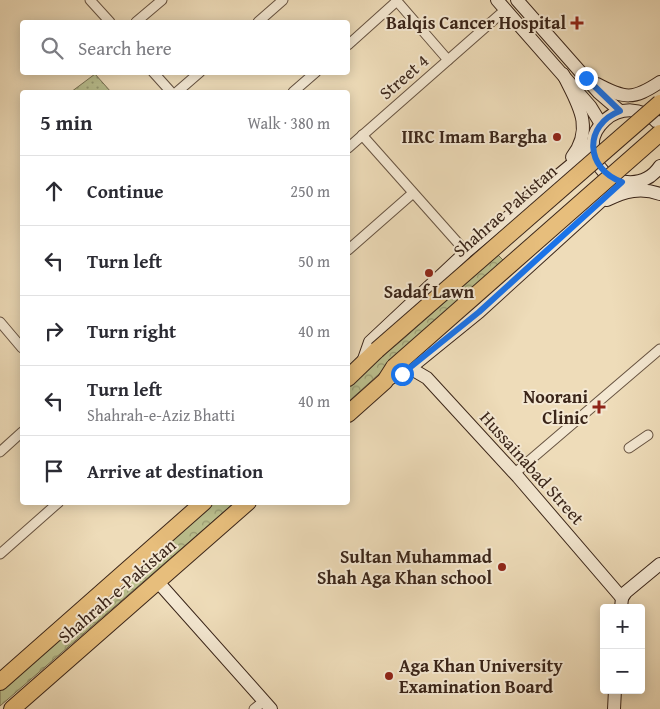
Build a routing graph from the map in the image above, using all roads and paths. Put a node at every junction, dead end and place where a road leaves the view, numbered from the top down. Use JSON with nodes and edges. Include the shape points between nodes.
{"nodes":[{"id":1,"x":90,"y":0,"type":"edge"},
{"id":2,"x":162,"y":0,"type":"edge"},
{"id":3,"x":284,"y":0,"type":"edge"},
{"id":4,"x":496,"y":0,"type":"edge"},
{"id":5,"x":517,"y":0,"type":"edge"},
{"id":6,"x":397,"y":1,"type":"edge"},
{"id":7,"x":505,"y":10,"type":"junction"},
{"id":8,"x":108,"y":20,"type":"edge"},
{"id":9,"x":138,"y":20,"type":"edge"},
{"id":10,"x":260,"y":20,"type":"edge"},
{"id":11,"x":350,"y":42,"type":"edge"},
{"id":12,"x":448,"y":60,"type":"junction"},
{"id":13,"x":563,"y":74,"type":"junction"},
{"id":14,"x":156,"y":75,"type":"edge"},
{"id":15,"x":197,"y":75,"type":"edge"},
{"id":16,"x":313,"y":75,"type":"edge"},
{"id":17,"x":586,"y":78,"type":"junction"},
{"id":18,"x":660,"y":82,"type":"edge"},
{"id":19,"x":660,"y":86,"type":"edge"},
{"id":20,"x":169,"y":90,"type":"edge"},
{"id":21,"x":179,"y":90,"type":"edge"},
{"id":22,"x":295,"y":90,"type":"edge"},
{"id":23,"x":660,"y":103,"type":"edge"},
{"id":24,"x":634,"y":110,"type":"junction"},
{"id":25,"x":620,"y":111,"type":"junction"},
{"id":26,"x":601,"y":124,"type":"junction"},
{"id":27,"x":660,"y":125,"type":"edge"},
{"id":28,"x":660,"y":133,"type":"edge"},
{"id":29,"x":362,"y":135,"type":"junction"},
{"id":30,"x":593,"y":143,"type":"junction"},
{"id":31,"x":350,"y":146,"type":"edge"},
{"id":32,"x":660,"y":166,"type":"edge"},
{"id":33,"x":648,"y":178,"type":"junction"},
{"id":34,"x":622,"y":182,"type":"junction"},
{"id":35,"x":660,"y":185,"type":"edge"},
{"id":36,"x":413,"y":193,"type":"junction"},
{"id":37,"x":660,"y":194,"type":"edge"},
{"id":38,"x":598,"y":204,"type":"junction"},
{"id":39,"x":517,"y":208,"type":"junction"},
{"id":40,"x":350,"y":248,"type":"edge"},
{"id":41,"x":466,"y":252,"type":"junction"},
{"id":42,"x":0,"y":322,"type":"edge"},
{"id":43,"x":20,"y":346,"type":"edge"},
{"id":44,"x":660,"y":349,"type":"edge"},
{"id":45,"x":428,"y":353,"type":"junction"},
{"id":46,"x":362,"y":365,"type":"junction"},
{"id":47,"x":402,"y":368,"type":"junction"},
{"id":48,"x":350,"y":376,"type":"edge"},
{"id":49,"x":427,"y":378,"type":"junction"},
{"id":50,"x":350,"y":412,"type":"edge"},
{"id":51,"x":20,"y":435,"type":"edge"},
{"id":52,"x":648,"y":435,"type":"dead end"},
{"id":53,"x":629,"y":448,"type":"dead end"},
{"id":54,"x":0,"y":452,"type":"edge"},
{"id":55,"x":515,"y":473,"type":"junction"},
{"id":56,"x":56,"y":505,"type":"edge"},
{"id":57,"x":201,"y":505,"type":"edge"},
{"id":58,"x":245,"y":505,"type":"edge"},
{"id":59,"x":0,"y":554,"type":"edge"},
{"id":60,"x":660,"y":564,"type":"edge"},
{"id":61,"x":158,"y":582,"type":"junction"},
{"id":62,"x":621,"y":603,"type":"edge"},
{"id":63,"x":0,"y":682,"type":"edge"},
{"id":64,"x":615,"y":694,"type":"edge"},
{"id":65,"x":21,"y":706,"type":"edge"},
{"id":66,"x":263,"y":706,"type":"edge"},
{"id":67,"x":614,"y":709,"type":"edge"}],
"edges":[{"from":1,"to":8,"type":"street"},
{"from":2,"to":9,"type":"street"},
{"from":3,"to":10,"type":"street"},
{"from":4,"to":7,"type":"main road"},
{"from":5,"to":17,"type":"main road"},
{"from":6,"to":11,"type":"street"},
{"from":6,"to":12,"type":"street"},
{"from":7,"to":12,"type":"street","name":"Street 4"},
{"from":7,"to":13,"type":"main road"},
{"from":12,"to":29,"type":"street","name":"Street 4"},
{"from":13,"to":26,"type":"main road"},
{"from":13,"to":39,"type":"main road","via":[[582,116],[582,143],[569,161]]},
{"from":14,"to":20,"type":"street"},
{"from":15,"to":21,"type":"street"},
{"from":16,"to":22,"type":"street"},
{"from":17,"to":18,"type":"main road","via":[[622,96],[644,93]]},
{"from":17,"to":25,"type":"main road"},
{"from":19,"to":24,"type":"main road"},
{"from":23,"to":46,"type":"highway","name":"Shahrae Pakistan","bridge":true},
{"from":24,"to":25,"type":"main road"},
{"from":24,"to":27,"type":"main road","via":[[644,112]]},
{"from":25,"to":26,"type":"main road"},
{"from":26,"to":30,"type":"main road"},
{"from":28,"to":47,"type":"highway","bridge":true},
{"from":29,"to":31,"type":"street","name":"Street 4"},
{"from":29,"to":36,"type":"street"},
{"from":30,"to":34,"type":"main road","via":[[600,168]]},
{"from":30,"to":39,"type":"main road"},
{"from":32,"to":33,"type":"main road"},
{"from":33,"to":34,"type":"main road"},
{"from":33,"to":35,"type":"main road"},
{"from":34,"to":38,"type":"main road"},
{"from":36,"to":40,"type":"street"},
{"from":36,"to":41,"type":"street"},
{"from":37,"to":38,"type":"main road","via":[[645,190],[629,191]]},
{"from":38,"to":45,"type":"main road","via":[[479,312]]},
{"from":39,"to":41,"type":"main road"},
{"from":41,"to":46,"type":"main road","via":[[370,342]]},
{"from":42,"to":43,"type":"street"},
{"from":44,"to":55,"type":"street"},
{"from":45,"to":47,"type":"main road"},
{"from":45,"to":49,"type":"main road"},
{"from":46,"to":48,"type":"highway"},
{"from":47,"to":49,"type":"main road","name":"Hussainabad Street"},
{"from":47,"to":50,"type":"highway"},
{"from":49,"to":55,"type":"main road","name":"Hussainabad Street"},
{"from":51,"to":54,"type":"street"},
{"from":52,"to":53,"type":"street"},
{"from":55,"to":62,"type":"main road","name":"Hussainabad Street"},
{"from":56,"to":59,"type":"street"},
{"from":57,"to":63,"type":"highway","name":"Shahrah-e-Pakistan"},
{"from":58,"to":61,"type":"highway","name":"Shahrah-e-Pakistan"},
{"from":60,"to":62,"type":"main road"},
{"from":61,"to":65,"type":"highway","name":"Shahrah-e-Pakistan"},
{"from":61,"to":66,"type":"main road"},
{"from":64,"to":67,"type":"main road"}]}
